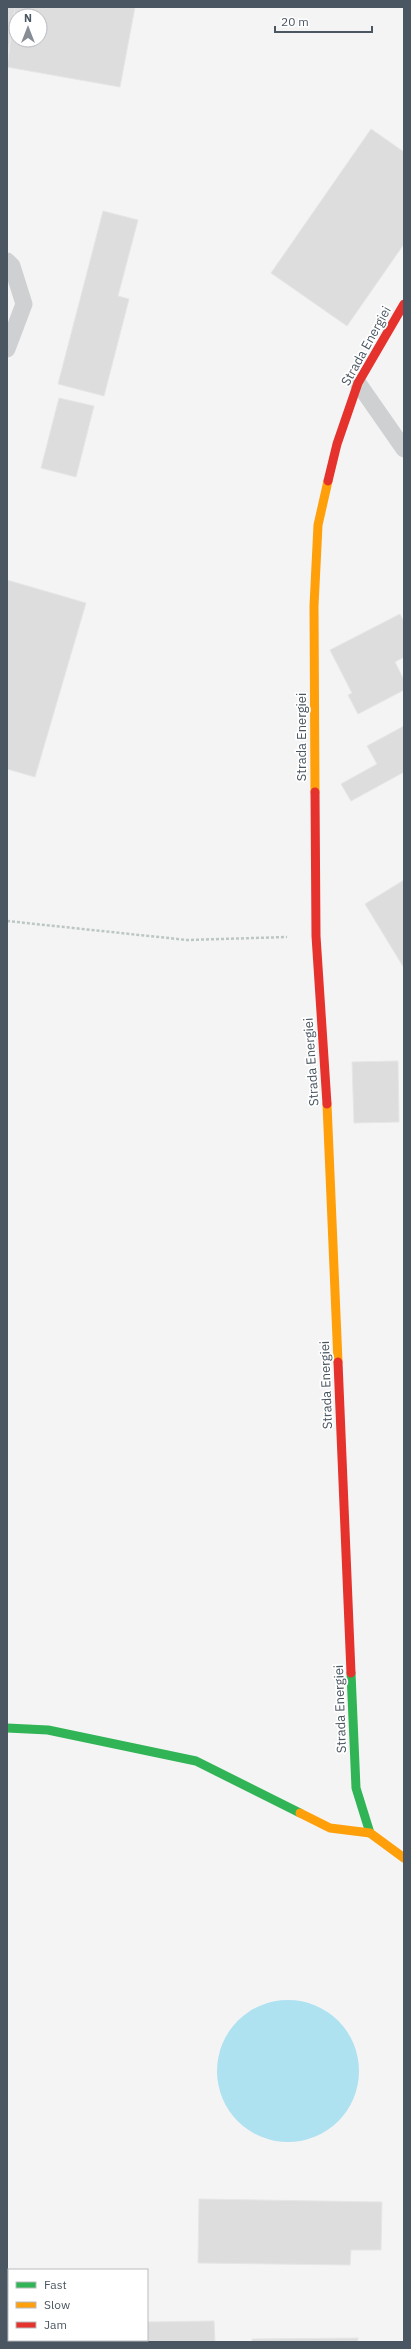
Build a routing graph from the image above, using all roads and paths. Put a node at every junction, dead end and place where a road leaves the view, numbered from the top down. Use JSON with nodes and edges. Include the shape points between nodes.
{"nodes":[{"id":1,"x":7,"y":261,"type":"edge"},
{"id":2,"x":404,"y":304,"type":"edge"},
{"id":3,"x":7,"y":349,"type":"edge"},
{"id":4,"x":358,"y":383,"type":"junction"},
{"id":5,"x":404,"y":449,"type":"edge"},
{"id":6,"x":7,"y":921,"type":"edge"},
{"id":7,"x":316,"y":936,"type":"junction"},
{"id":8,"x":7,"y":1728,"type":"edge"},
{"id":9,"x":370,"y":1833,"type":"junction"},
{"id":10,"x":404,"y":1858,"type":"edge"}],
"edges":[{"from":1,"to":3,"type":"lane","via":[[12,266],[24,304]]},
{"from":2,"to":4,"type":"street","name":"Strada Energiei"},
{"from":4,"to":5,"type":"lane"},
{"from":4,"to":7,"type":"street","name":"Strada Energiei","via":[[337,444],[318,526],[314,606]]},
{"from":6,"to":7,"type":"path","via":[[187,940]]},
{"from":7,"to":9,"type":"street","name":"Strada Energiei","via":[[327,1096],[356,1788]]},
{"from":8,"to":9,"type":"street","via":[[48,1730],[196,1761],[330,1828]]},
{"from":9,"to":10,"type":"street"}]}
